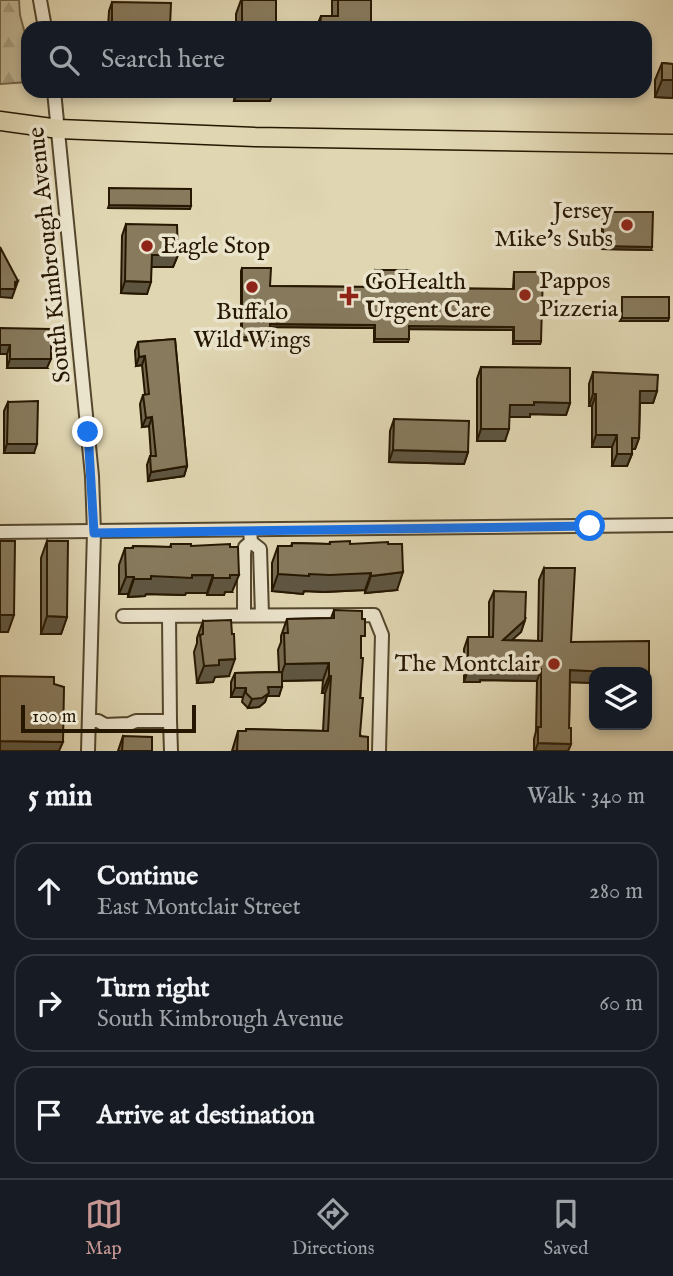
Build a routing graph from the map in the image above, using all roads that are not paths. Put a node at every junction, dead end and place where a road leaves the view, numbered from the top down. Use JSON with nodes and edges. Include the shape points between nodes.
{"nodes":[{"id":1,"x":40,"y":0,"type":"edge"},
{"id":2,"x":44,"y":21,"type":"edge"},
{"id":3,"x":55,"y":98,"type":"edge"},
{"id":4,"x":0,"y":121,"type":"edge"},
{"id":5,"x":59,"y":129,"type":"junction"},
{"id":6,"x":673,"y":144,"type":"edge"},
{"id":7,"x":673,"y":525,"type":"edge"},
{"id":8,"x":0,"y":532,"type":"edge"},
{"id":9,"x":94,"y":533,"type":"junction"},
{"id":10,"x":250,"y":536,"type":"junction"},
{"id":11,"x":244,"y":615,"type":"junction"},
{"id":12,"x":262,"y":615,"type":"junction"},
{"id":13,"x":123,"y":616,"type":"dead end"},
{"id":14,"x":169,"y":616,"type":"junction"},
{"id":15,"x":93,"y":721,"type":"junction"},
{"id":16,"x":170,"y":721,"type":"junction"},
{"id":17,"x":88,"y":751,"type":"edge"},
{"id":18,"x":171,"y":751,"type":"edge"},
{"id":19,"x":379,"y":751,"type":"edge"}],
"edges":[{"from":1,"to":2,"type":"street"},
{"from":3,"to":5,"type":"street","name":"South Kimbrough Avenue"},
{"from":4,"to":5,"type":"main road"},
{"from":5,"to":6,"type":"main road","via":[[267,138]]},
{"from":5,"to":9,"type":"street","name":"South Kimbrough Avenue"},
{"from":7,"to":10,"type":"street"},
{"from":8,"to":9,"type":"street"},
{"from":9,"to":10,"type":"street"},
{"from":9,"to":15,"type":"street","name":"South Kimbrough Avenue"},
{"from":10,"to":11,"type":"street","via":[[244,554]]},
{"from":10,"to":12,"type":"street","via":[[260,549]]},
{"from":11,"to":12,"type":"street"},
{"from":11,"to":14,"type":"street"},
{"from":12,"to":19,"type":"street","via":[[374,615],[382,635]]},
{"from":13,"to":14,"type":"street"},
{"from":14,"to":16,"type":"street"},
{"from":15,"to":16,"type":"street","via":[[105,725]]},
{"from":15,"to":17,"type":"street","name":"South Kimbrough Avenue"},
{"from":16,"to":18,"type":"street"}]}
